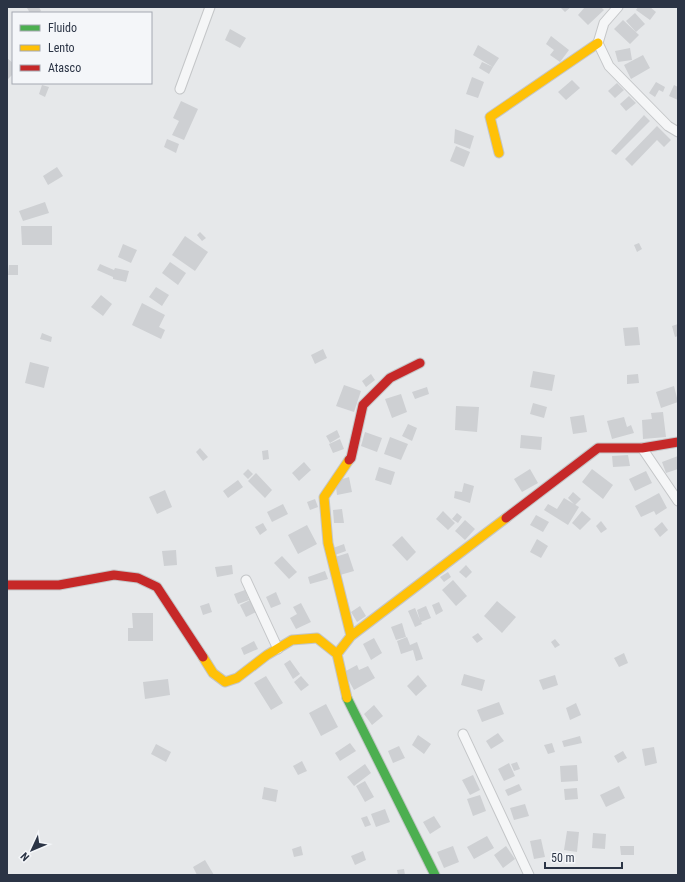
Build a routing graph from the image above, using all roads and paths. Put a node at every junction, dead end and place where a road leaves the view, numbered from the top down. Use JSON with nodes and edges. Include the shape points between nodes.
{"nodes":[{"id":1,"x":210,"y":7,"type":"edge"},
{"id":2,"x":618,"y":7,"type":"edge"},
{"id":3,"x":598,"y":43,"type":"junction"},
{"id":4,"x":180,"y":89,"type":"dead end"},
{"id":5,"x":678,"y":132,"type":"edge"},
{"id":6,"x":499,"y":153,"type":"dead end"},
{"id":7,"x":420,"y":363,"type":"dead end"},
{"id":8,"x":678,"y":442,"type":"edge"},
{"id":9,"x":642,"y":448,"type":"junction"},
{"id":10,"x":678,"y":501,"type":"edge"},
{"id":11,"x":246,"y":580,"type":"dead end"},
{"id":12,"x":7,"y":585,"type":"edge"},
{"id":13,"x":351,"y":636,"type":"junction"},
{"id":14,"x":278,"y":649,"type":"junction"},
{"id":15,"x":337,"y":654,"type":"junction"},
{"id":16,"x":463,"y":734,"type":"dead end"},
{"id":17,"x":435,"y":875,"type":"edge"},
{"id":18,"x":529,"y":875,"type":"edge"}],
"edges":[{"from":1,"to":4,"type":"street"},
{"from":2,"to":3,"type":"street","via":[[604,23]]},
{"from":3,"to":5,"type":"street","via":[[608,66],[668,126]]},
{"from":3,"to":6,"type":"street","via":[[490,117]]},
{"from":7,"to":13,"type":"street","via":[[390,378],[363,405],[351,458],[324,497],[328,543]]},
{"from":8,"to":9,"type":"street"},
{"from":9,"to":10,"type":"street"},
{"from":9,"to":13,"type":"street","via":[[598,448]]},
{"from":11,"to":14,"type":"street"},
{"from":12,"to":14,"type":"street","via":[[59,585],[114,575],[138,578],[157,587],[213,673],[225,682],[237,678]]},
{"from":13,"to":15,"type":"street"},
{"from":14,"to":15,"type":"street","via":[[292,640],[317,638]]},
{"from":15,"to":17,"type":"street","via":[[345,694]]},
{"from":16,"to":18,"type":"street"}]}
